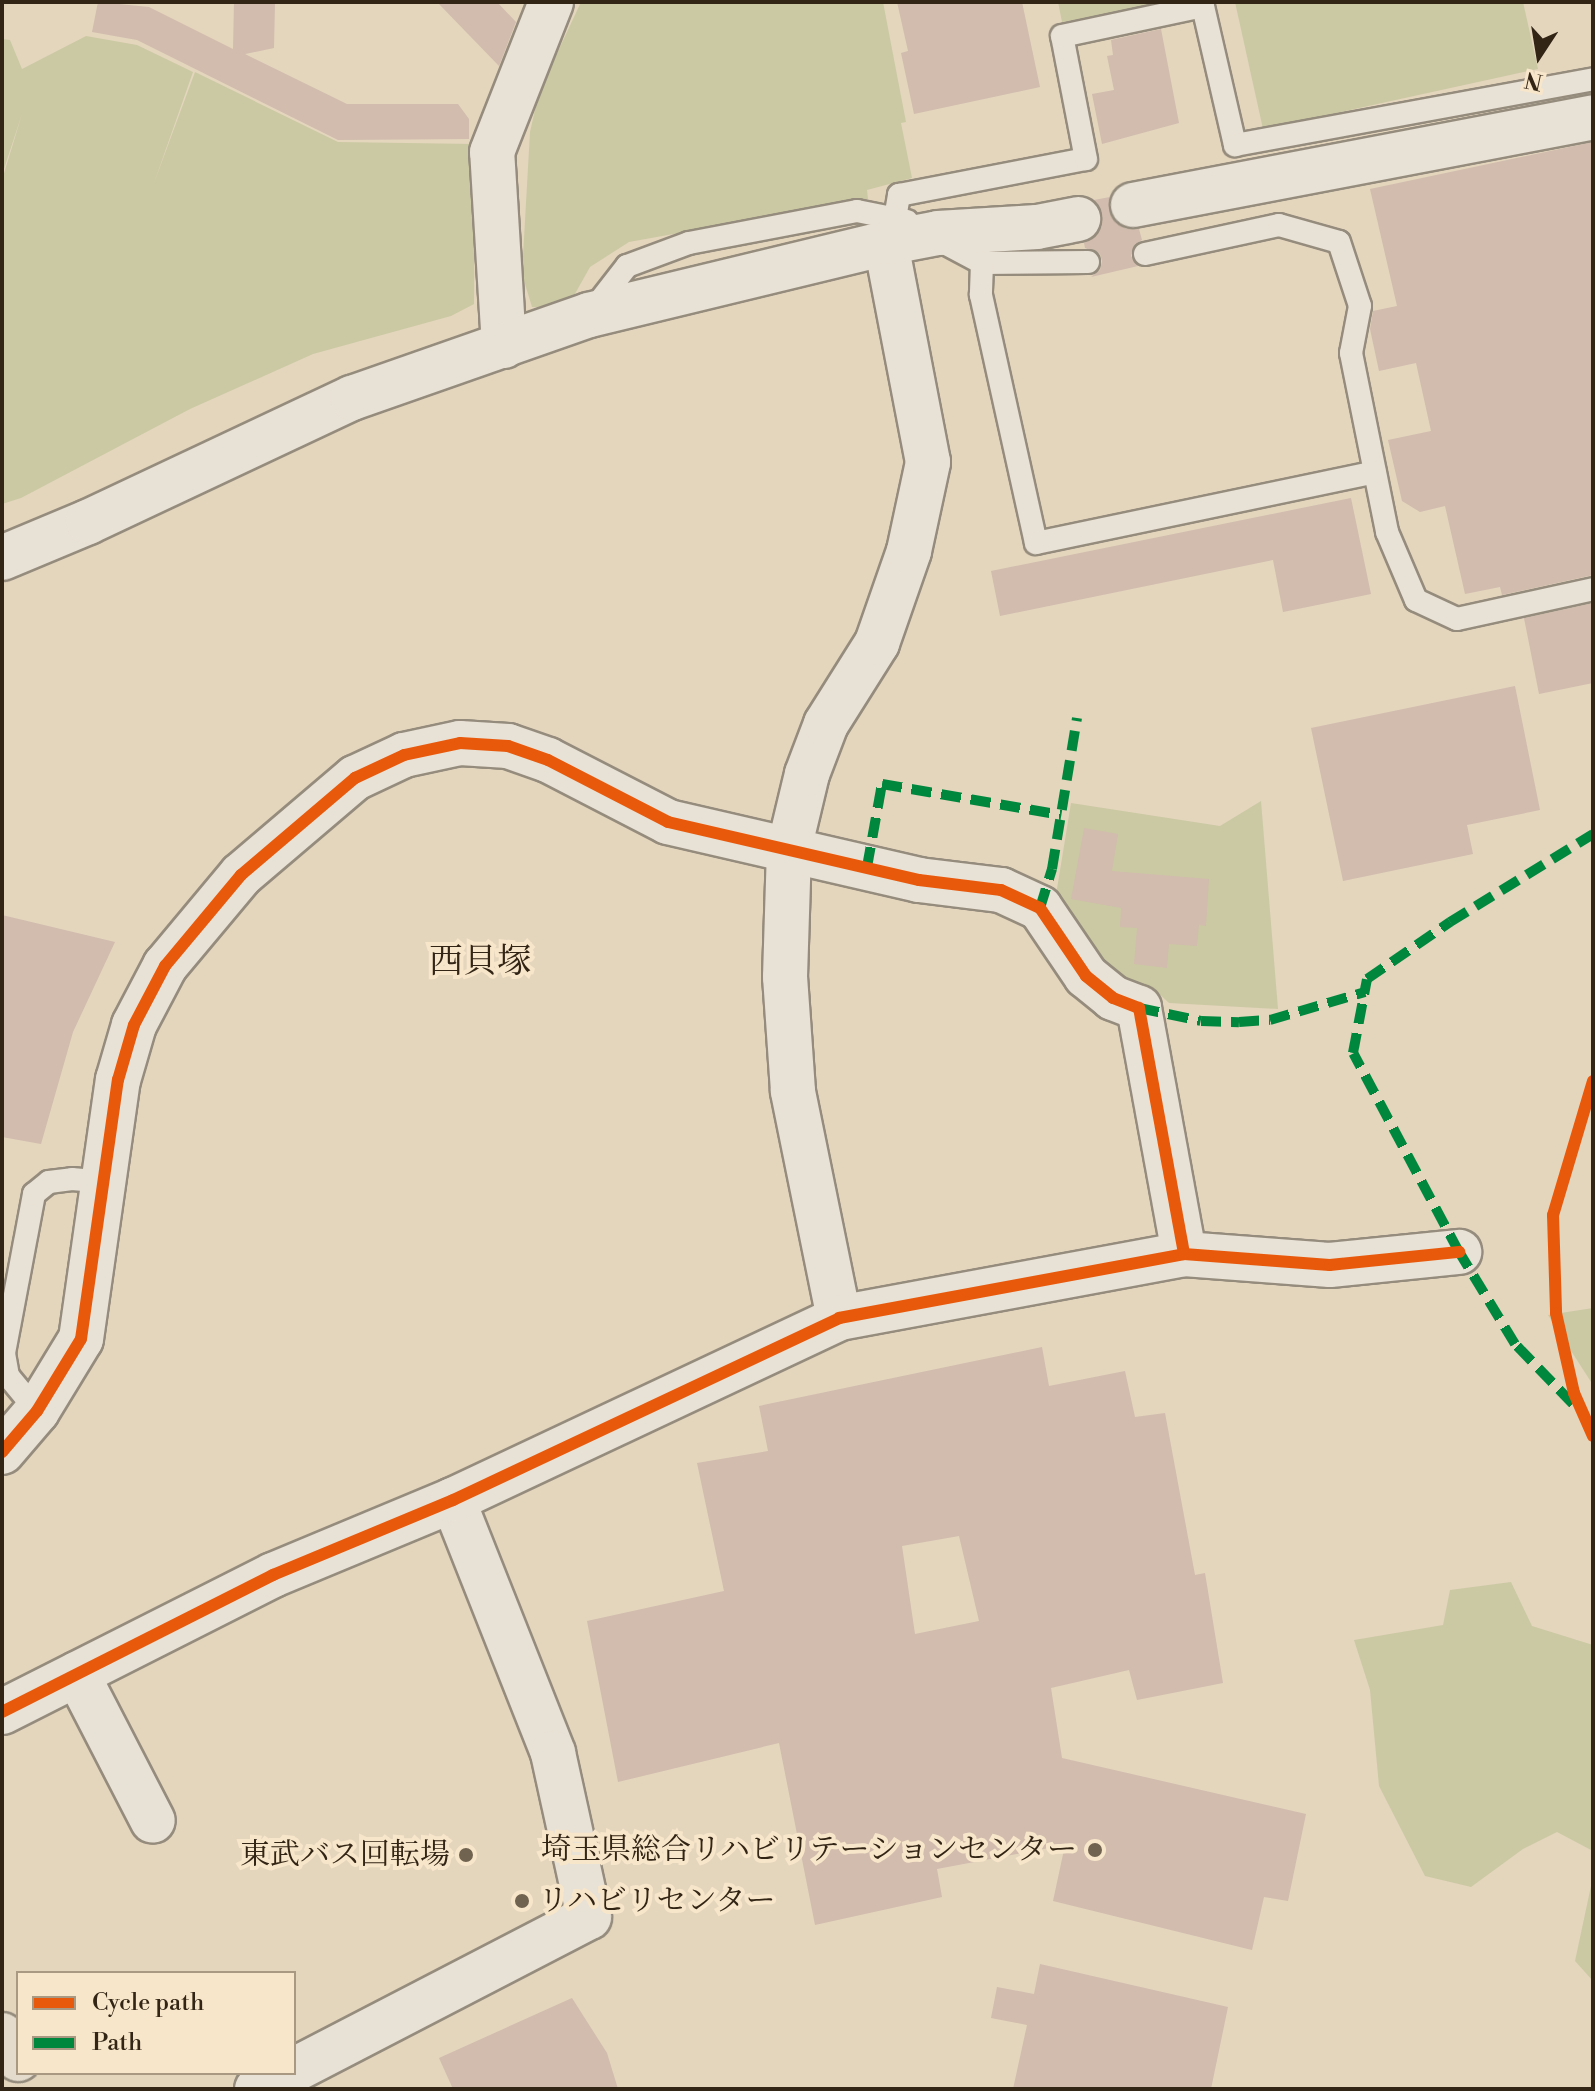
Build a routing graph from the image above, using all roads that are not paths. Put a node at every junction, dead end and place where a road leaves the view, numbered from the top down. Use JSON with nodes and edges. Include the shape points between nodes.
{"nodes":[{"id":1,"x":551,"y":2,"type":"edge"},
{"id":2,"x":1203,"y":4,"type":"edge"},
{"id":3,"x":1593,"y":79,"type":"edge"},
{"id":4,"x":1593,"y":117,"type":"edge"},
{"id":5,"x":1133,"y":205,"type":"dead end"},
{"id":6,"x":1078,"y":219,"type":"dead end"},
{"id":7,"x":908,"y":234,"type":"junction"},
{"id":8,"x":1145,"y":254,"type":"dead end"},
{"id":9,"x":1088,"y":262,"type":"dead end"},
{"id":10,"x":982,"y":263,"type":"junction"},
{"id":11,"x":504,"y":346,"type":"junction"},
{"id":12,"x":1375,"y":472,"type":"junction"},
{"id":13,"x":2,"y":558,"type":"edge"},
{"id":14,"x":1593,"y":589,"type":"edge"},
{"id":15,"x":789,"y":849,"type":"junction"},
{"id":16,"x":105,"y":1182,"type":"junction"},
{"id":17,"x":1459,"y":1252,"type":"dead end"},
{"id":18,"x":1184,"y":1254,"type":"junction"},
{"id":19,"x":839,"y":1318,"type":"junction"},
{"id":20,"x":37,"y":1411,"type":"junction"},
{"id":21,"x":2,"y":1452,"type":"edge"},
{"id":22,"x":453,"y":1500,"type":"junction"},
{"id":23,"x":77,"y":1674,"type":"junction"},
{"id":24,"x":2,"y":1712,"type":"edge"},
{"id":25,"x":153,"y":1821,"type":"dead end"},
{"id":26,"x":2,"y":2035,"type":"edge"},
{"id":27,"x":16,"y":2056,"type":"edge"},
{"id":28,"x":296,"y":2069,"type":"edge"},
{"id":29,"x":284,"y":2075,"type":"edge"},
{"id":30,"x":257,"y":2089,"type":"edge"}],
"edges":[{"from":1,"to":11,"type":"street","via":[[492,152]]},
{"from":2,"to":3,"type":"lane","via":[[1235,145]]},
{"from":2,"to":7,"type":"lane","via":[[1062,36],[1086,159],[899,195]]},
{"from":4,"to":5,"type":"street"},
{"from":6,"to":7,"type":"street","via":[[1037,227]]},
{"from":7,"to":10,"type":"lane"},
{"from":7,"to":11,"type":"street","via":[[589,315]]},
{"from":7,"to":15,"type":"street","via":[[928,462],[909,551],[877,643],[826,724],[807,774]]},
{"from":8,"to":12,"type":"lane","via":[[1279,225],[1339,242],[1360,306],[1351,353]]},
{"from":9,"to":10,"type":"lane"},
{"from":10,"to":12,"type":"lane","via":[[981,295],[1036,543]]},
{"from":11,"to":13,"type":"street","via":[[352,398]]},
{"from":12,"to":14,"type":"lane","via":[[1387,532],[1416,600],[1457,619]]},
{"from":15,"to":16,"type":"street","via":[[668,822],[580,775],[508,746],[460,743],[404,755],[355,778],[241,875],[165,966],[134,1025],[118,1080]]},
{"from":15,"to":18,"type":"street","via":[[1023,898],[1040,908],[1086,976],[1113,998],[1139,1008]]},
{"from":15,"to":19,"type":"street","via":[[785,977],[793,1091]]},
{"from":16,"to":20,"type":"street","via":[[81,1339]]},
{"from":16,"to":20,"type":"lane","via":[[49,1182],[34,1194],[4,1353],[8,1376]]},
{"from":17,"to":18,"type":"street","via":[[1330,1265]]},
{"from":18,"to":19,"type":"street"},
{"from":19,"to":22,"type":"street"},
{"from":20,"to":21,"type":"street"},
{"from":22,"to":23,"type":"street","via":[[273,1575]]},
{"from":22,"to":28,"type":"street","via":[[553,1753],[589,1917]]},
{"from":23,"to":24,"type":"street"},
{"from":23,"to":25,"type":"street"},
{"from":26,"to":27,"type":"main road"},
{"from":29,"to":30,"type":"street"}]}
